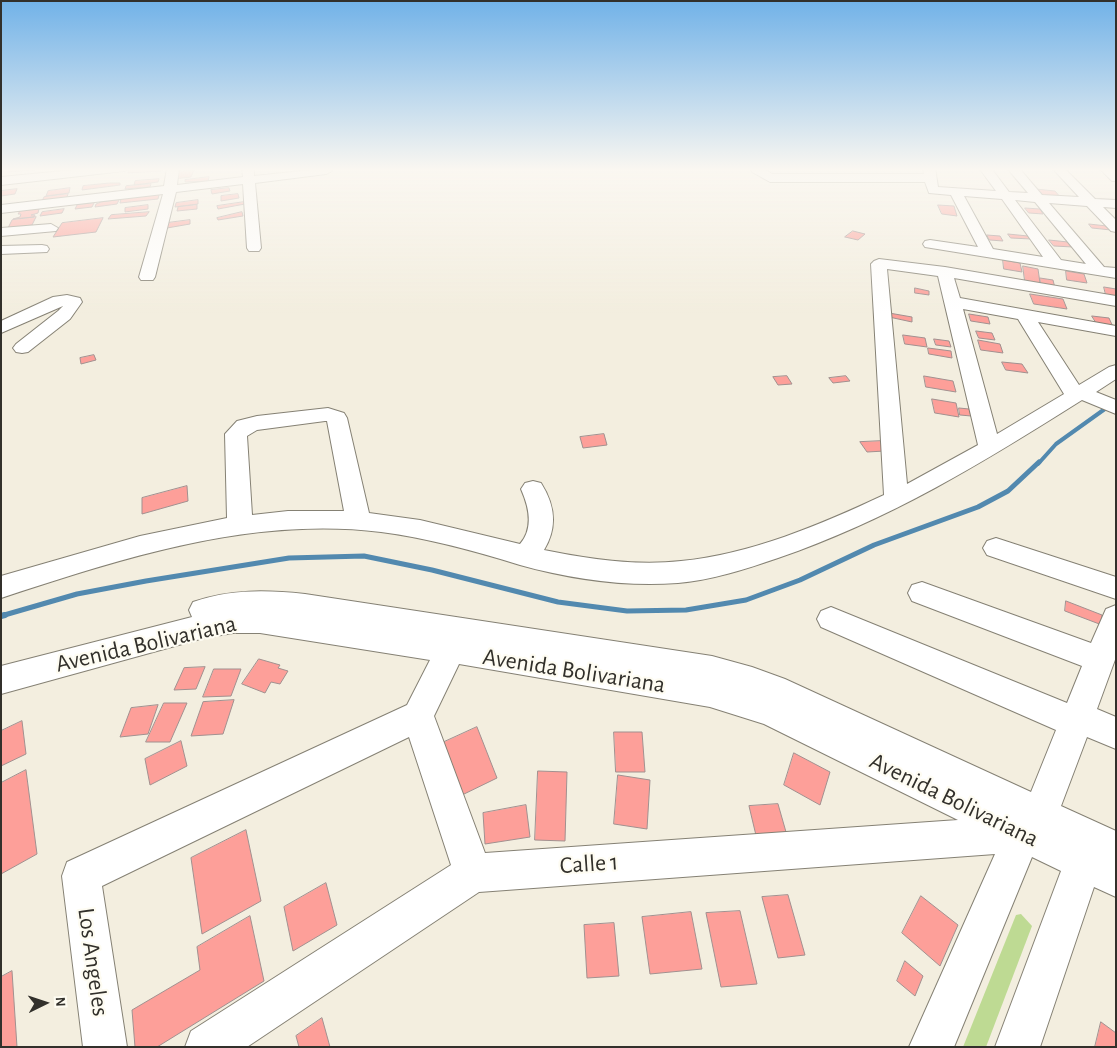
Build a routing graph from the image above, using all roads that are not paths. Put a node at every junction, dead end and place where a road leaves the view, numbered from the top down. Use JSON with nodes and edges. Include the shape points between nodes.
{"nodes":[{"id":1,"x":163,"y":217,"type":"edge"},
{"id":2,"x":252,"y":217,"type":"edge"},
{"id":3,"x":968,"y":217,"type":"edge"},
{"id":4,"x":1021,"y":217,"type":"edge"},
{"id":5,"x":1055,"y":217,"type":"edge"},
{"id":6,"x":1105,"y":217,"type":"edge"},
{"id":7,"x":3,"y":228,"type":"edge"},
{"id":8,"x":51,"y":228,"type":"dead end"},
{"id":9,"x":1116,"y":228,"type":"edge"},
{"id":10,"x":930,"y":244,"type":"dead end"},
{"id":11,"x":254,"y":248,"type":"dead end"},
{"id":12,"x":42,"y":249,"type":"dead end"},
{"id":13,"x":1,"y":250,"type":"edge"},
{"id":14,"x":988,"y":253,"type":"junction"},
{"id":15,"x":1056,"y":264,"type":"junction"},
{"id":16,"x":1100,"y":271,"type":"junction"},
{"id":17,"x":945,"y":272,"type":"junction"},
{"id":18,"x":1116,"y":273,"type":"edge"},
{"id":19,"x":147,"y":277,"type":"dead end"},
{"id":20,"x":1116,"y":301,"type":"edge"},
{"id":21,"x":952,"y":302,"type":"junction"},
{"id":22,"x":1024,"y":314,"type":"junction"},
{"id":23,"x":1,"y":328,"type":"edge"},
{"id":24,"x":1116,"y":331,"type":"edge"},
{"id":25,"x":22,"y":348,"type":"dead end"},
{"id":26,"x":1116,"y":371,"type":"edge"},
{"id":27,"x":1081,"y":391,"type":"junction"},
{"id":28,"x":1116,"y":400,"type":"edge"},
{"id":29,"x":1116,"y":408,"type":"edge"},
{"id":30,"x":990,"y":447,"type":"junction"},
{"id":31,"x":533,"y":488,"type":"dead end"},
{"id":32,"x":896,"y":499,"type":"junction"},
{"id":33,"x":358,"y":520,"type":"junction"},
{"id":34,"x":240,"y":526,"type":"junction"},
{"id":35,"x":996,"y":548,"type":"dead end"},
{"id":36,"x":525,"y":556,"type":"junction"},
{"id":37,"x":1,"y":587,"type":"edge"},
{"id":38,"x":1116,"y":588,"type":"edge"},
{"id":39,"x":922,"y":593,"type":"dead end"},
{"id":40,"x":831,"y":619,"type":"dead end"},
{"id":41,"x":1110,"y":637,"type":"edge"},
{"id":42,"x":456,"y":640,"type":"junction"},
{"id":43,"x":1,"y":663,"type":"edge"},
{"id":44,"x":1,"y":680,"type":"edge"},
{"id":45,"x":418,"y":716,"type":"junction"},
{"id":46,"x":1076,"y":719,"type":"junction"},
{"id":47,"x":1116,"y":733,"type":"edge"},
{"id":48,"x":1032,"y":820,"type":"junction"},
{"id":49,"x":1102,"y":857,"type":"edge"},
{"id":50,"x":474,"y":873,"type":"junction"},
{"id":51,"x":105,"y":1047,"type":"edge"},
{"id":52,"x":207,"y":1047,"type":"edge"},
{"id":53,"x":931,"y":1047,"type":"edge"},
{"id":54,"x":1017,"y":1047,"type":"edge"}],
"edges":[{"from":1,"to":19,"type":"street"},
{"from":2,"to":11,"type":"street"},
{"from":3,"to":14,"type":"street"},
{"from":4,"to":15,"type":"street"},
{"from":5,"to":16,"type":"street"},
{"from":6,"to":9,"type":"street"},
{"from":7,"to":8,"type":"street"},
{"from":10,"to":14,"type":"street"},
{"from":12,"to":13,"type":"street"},
{"from":14,"to":15,"type":"street"},
{"from":15,"to":16,"type":"street"},
{"from":16,"to":18,"type":"street"},
{"from":17,"to":20,"type":"street"},
{"from":17,"to":21,"type":"street"},
{"from":17,"to":32,"type":"street","via":[[879,264]]},
{"from":21,"to":22,"type":"street"},
{"from":21,"to":30,"type":"street"},
{"from":22,"to":24,"type":"street"},
{"from":22,"to":27,"type":"street"},
{"from":23,"to":25,"type":"street","via":[[60,301],[74,302],[64,315]]},
{"from":26,"to":27,"type":"street"},
{"from":27,"to":28,"type":"street"},
{"from":27,"to":29,"type":"street"},
{"from":27,"to":30,"type":"street"},
{"from":30,"to":32,"type":"street"},
{"from":31,"to":36,"type":"street","via":[[542,513],[541,529],[534,547]]},
{"from":32,"to":36,"type":"street","via":[[856,519],[779,548],[683,572],[621,573]]},
{"from":33,"to":34,"type":"street","via":[[289,520]]},
{"from":33,"to":34,"type":"street","via":[[337,418],[328,414],[257,423],[236,434]]},
{"from":33,"to":36,"type":"street","via":[[425,530]]},
{"from":34,"to":37,"type":"street","via":[[133,549]]},
{"from":35,"to":38,"type":"street"},
{"from":39,"to":41,"type":"street"},
{"from":40,"to":46,"type":"street"},
{"from":41,"to":46,"type":"street"},
{"from":42,"to":43,"type":"street","name":"Avenida Bolivariana","via":[[305,606],[246,602],[218,606]]},
{"from":42,"to":44,"type":"street","name":"Avenida Bolivariana","via":[[233,621]]},
{"from":42,"to":45,"type":"street"},
{"from":42,"to":48,"type":"street","name":"Avenida Bolivariana","via":[[752,704]]},
{"from":45,"to":50,"type":"street"},
{"from":45,"to":51,"type":"street","name":"Los Angeles","via":[[81,876]]},
{"from":46,"to":47,"type":"street"},
{"from":46,"to":48,"type":"street"},
{"from":48,"to":49,"type":"street","name":"Avenida Bolivariana"},
{"from":48,"to":50,"type":"street","name":"Calle 1"},
{"from":48,"to":53,"type":"street"},
{"from":49,"to":54,"type":"street"},
{"from":50,"to":52,"type":"street","name":"Calle 1"}]}
